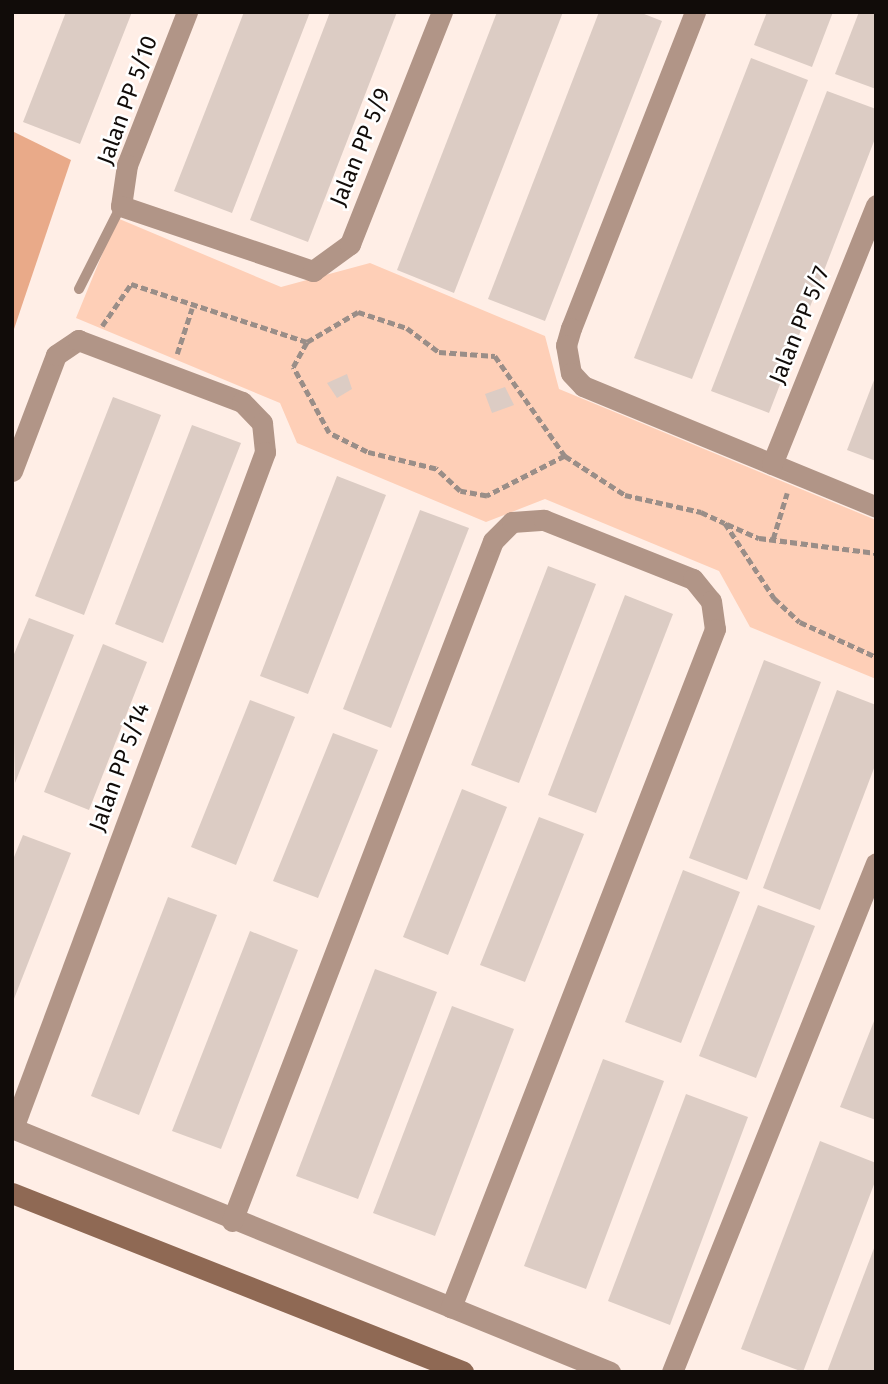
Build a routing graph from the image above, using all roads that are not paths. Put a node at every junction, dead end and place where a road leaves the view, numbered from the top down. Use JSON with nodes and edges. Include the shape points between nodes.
{"nodes":[{"id":1,"x":187,"y":12,"type":"edge"},
{"id":2,"x":442,"y":12,"type":"edge"},
{"id":3,"x":695,"y":12,"type":"edge"},
{"id":4,"x":876,"y":205,"type":"edge"},
{"id":5,"x":121,"y":206,"type":"junction"},
{"id":6,"x":79,"y":289,"type":"dead end"},
{"id":7,"x":772,"y":464,"type":"junction"},
{"id":8,"x":12,"y":471,"type":"edge"},
{"id":9,"x":876,"y":507,"type":"edge"},
{"id":10,"x":876,"y":863,"type":"edge"},
{"id":11,"x":13,"y":1128,"type":"edge"},
{"id":12,"x":12,"y":1193,"type":"edge"},
{"id":13,"x":232,"y":1221,"type":"junction"},
{"id":14,"x":451,"y":1307,"type":"junction"},
{"id":15,"x":463,"y":1372,"type":"edge"},
{"id":16,"x":610,"y":1372,"type":"edge"},
{"id":17,"x":671,"y":1372,"type":"edge"}],
"edges":[{"from":1,"to":5,"type":"street","name":"Jalan PP 5/10","via":[[127,165]]},
{"from":2,"to":5,"type":"street","name":"Jalan PP 5/9","via":[[350,244],[313,271]]},
{"from":3,"to":7,"type":"street","via":[[570,328],[566,359],[583,386]]},
{"from":4,"to":7,"type":"street","name":"Jalan PP 5/7"},
{"from":5,"to":6,"type":"lane"},
{"from":7,"to":9,"type":"street"},
{"from":8,"to":11,"type":"street","name":"Jalan PP 5/14","via":[[56,355],[66,342],[93,343],[242,402],[262,423],[265,452]]},
{"from":10,"to":17,"type":"street"},
{"from":11,"to":13,"type":"street"},
{"from":12,"to":15,"type":"street"},
{"from":13,"to":14,"type":"street"},
{"from":13,"to":14,"type":"street","via":[[493,541],[512,522],[544,520],[693,579],[711,601],[715,629]]},
{"from":14,"to":16,"type":"street"}]}
